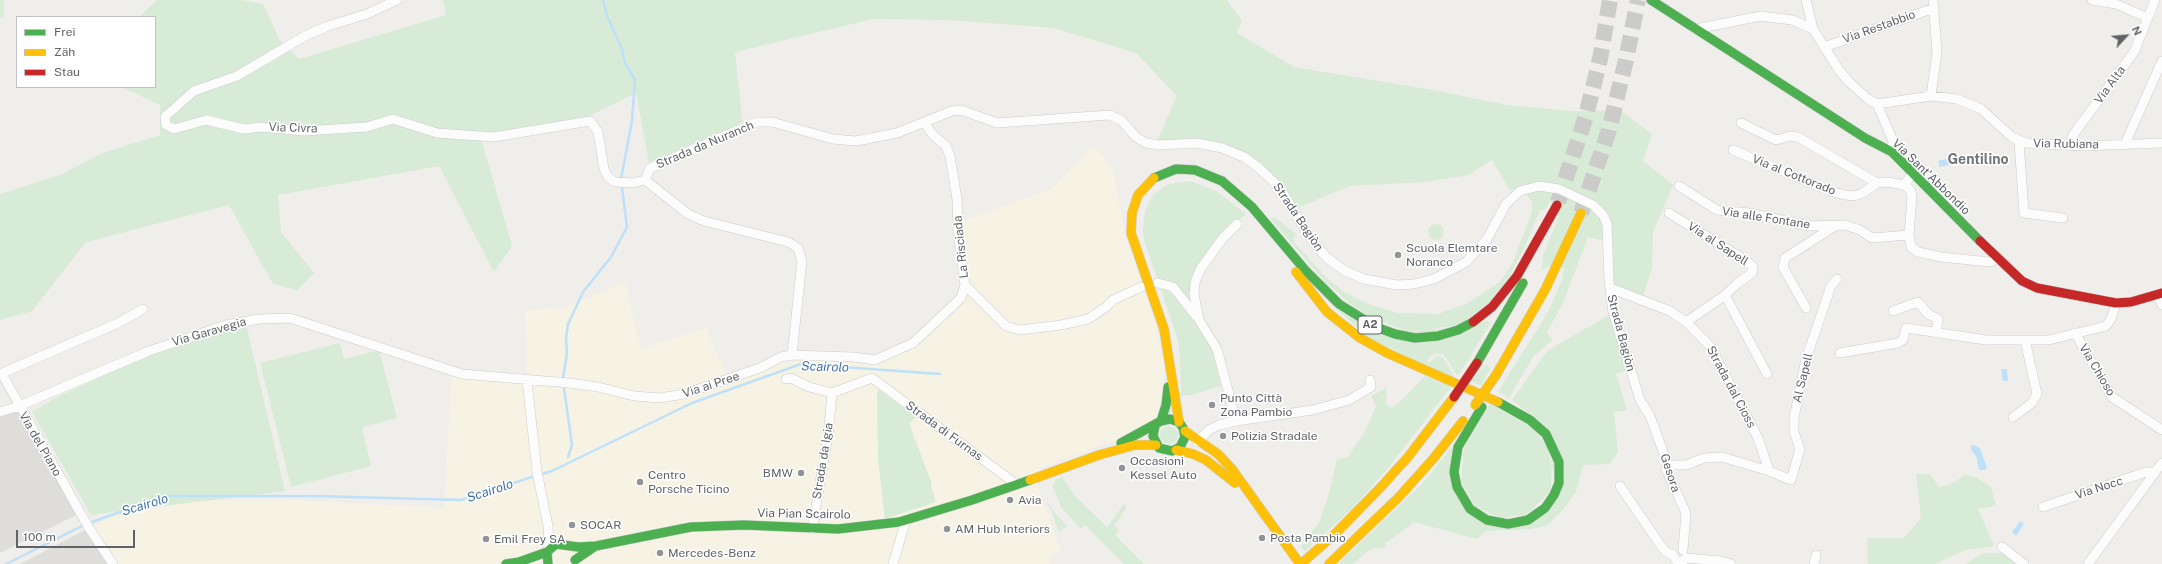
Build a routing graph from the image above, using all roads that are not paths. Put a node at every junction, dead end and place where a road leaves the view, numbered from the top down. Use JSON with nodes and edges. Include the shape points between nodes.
{"nodes":[{"id":1,"x":398,"y":0,"type":"edge"},
{"id":2,"x":1651,"y":0,"type":"edge"},
{"id":3,"x":1806,"y":0,"type":"edge"},
{"id":4,"x":2092,"y":0,"type":"edge"},
{"id":5,"x":2155,"y":0,"type":"edge"},
{"id":6,"x":1933,"y":4,"type":"edge"},
{"id":7,"x":2148,"y":18,"type":"junction"},
{"id":8,"x":1696,"y":29,"type":"junction"},
{"id":9,"x":1813,"y":29,"type":"junction"},
{"id":10,"x":1824,"y":47,"type":"junction"},
{"id":11,"x":2162,"y":61,"type":"edge"},
{"id":12,"x":1931,"y":96,"type":"junction"},
{"id":13,"x":1877,"y":104,"type":"junction"},
{"id":14,"x":961,"y":110,"type":"joint"},
{"id":15,"x":924,"y":122,"type":"junction"},
{"id":16,"x":1741,"y":123,"type":"dead end"},
{"id":17,"x":2019,"y":141,"type":"junction"},
{"id":18,"x":2162,"y":143,"type":"edge"},
{"id":19,"x":2125,"y":144,"type":"junction"},
{"id":20,"x":2069,"y":146,"type":"junction"},
{"id":21,"x":1733,"y":150,"type":"dead end"},
{"id":22,"x":1892,"y":152,"type":"junction"},
{"id":23,"x":1913,"y":173,"type":"junction"},
{"id":24,"x":645,"y":180,"type":"junction"},
{"id":25,"x":1877,"y":183,"type":"junction"},
{"id":26,"x":1904,"y":185,"type":"junction"},
{"id":27,"x":1679,"y":186,"type":"dead end"},
{"id":28,"x":1581,"y":213,"type":"tunnel mouth"},
{"id":29,"x":1669,"y":213,"type":"dead end"},
{"id":30,"x":2063,"y":218,"type":"dead end"},
{"id":31,"x":1265,"y":223,"type":"junction"},
{"id":32,"x":1237,"y":224,"type":"dead end"},
{"id":33,"x":1836,"y":225,"type":"junction"},
{"id":34,"x":1909,"y":235,"type":"junction"},
{"id":35,"x":1998,"y":259,"type":"junction"},
{"id":36,"x":1837,"y":279,"type":"dead end"},
{"id":37,"x":1158,"y":283,"type":"dead end"},
{"id":38,"x":965,"y":285,"type":"junction"},
{"id":39,"x":1141,"y":287,"type":"dead end"},
{"id":40,"x":1610,"y":288,"type":"junction"},
{"id":41,"x":2160,"y":294,"type":"edge"},
{"id":42,"x":1725,"y":295,"type":"junction"},
{"id":43,"x":2116,"y":303,"type":"junction"},
{"id":44,"x":2162,"y":305,"type":"edge"},
{"id":45,"x":1806,"y":308,"type":"dead end"},
{"id":46,"x":143,"y":310,"type":"dead end"},
{"id":47,"x":1893,"y":311,"type":"dead end"},
{"id":48,"x":1199,"y":320,"type":"junction"},
{"id":49,"x":1686,"y":322,"type":"junction"},
{"id":50,"x":1936,"y":333,"type":"junction"},
{"id":51,"x":2075,"y":333,"type":"junction"},
{"id":52,"x":2025,"y":340,"type":"junction"},
{"id":53,"x":1840,"y":353,"type":"dead end"},
{"id":54,"x":792,"y":355,"type":"junction"},
{"id":55,"x":875,"y":360,"type":"junction"},
{"id":56,"x":1169,"y":361,"type":"junction"},
{"id":57,"x":452,"y":371,"type":"joint"},
{"id":58,"x":1,"y":374,"type":"edge"},
{"id":59,"x":1767,"y":374,"type":"dead end"},
{"id":60,"x":872,"y":378,"type":"junction"},
{"id":61,"x":786,"y":379,"type":"dead end"},
{"id":62,"x":1370,"y":380,"type":"dead end"},
{"id":63,"x":527,"y":381,"type":"junction"},
{"id":64,"x":832,"y":393,"type":"junction"},
{"id":65,"x":1640,"y":400,"type":"joint"},
{"id":66,"x":19,"y":406,"type":"junction"},
{"id":67,"x":1478,"y":406,"type":"junction"},
{"id":68,"x":0,"y":412,"type":"edge"},
{"id":69,"x":2013,"y":418,"type":"dead end"},
{"id":70,"x":1236,"y":420,"type":"junction"},
{"id":71,"x":1179,"y":422,"type":"junction"},
{"id":72,"x":1158,"y":423,"type":"junction"},
{"id":73,"x":2162,"y":430,"type":"edge"},
{"id":74,"x":1185,"y":431,"type":"junction"},
{"id":75,"x":1197,"y":442,"type":"junction"},
{"id":76,"x":1156,"y":445,"type":"junction"},
{"id":77,"x":1176,"y":450,"type":"junction"},
{"id":78,"x":1099,"y":455,"type":"junction"},
{"id":79,"x":2162,"y":463,"type":"edge"},
{"id":80,"x":1668,"y":465,"type":"junction"},
{"id":81,"x":1769,"y":471,"type":"junction"},
{"id":82,"x":2155,"y":472,"type":"junction"},
{"id":83,"x":1016,"y":484,"type":"junction"},
{"id":84,"x":1620,"y":486,"type":"dead end"},
{"id":85,"x":1251,"y":498,"type":"junction"},
{"id":86,"x":2043,"y":507,"type":"dead end"},
{"id":87,"x":906,"y":520,"type":"junction"},
{"id":88,"x":812,"y":529,"type":"junction"},
{"id":89,"x":569,"y":546,"type":"junction"},
{"id":90,"x":596,"y":546,"type":"junction"},
{"id":91,"x":2002,"y":547,"type":"dead end"},
{"id":92,"x":548,"y":551,"type":"junction"},
{"id":93,"x":1677,"y":559,"type":"edge"},
{"id":94,"x":519,"y":562,"type":"junction"},
{"id":95,"x":574,"y":562,"type":"edge"},
{"id":96,"x":113,"y":564,"type":"edge"},
{"id":97,"x":506,"y":564,"type":"edge"},
{"id":98,"x":543,"y":564,"type":"edge"},
{"id":99,"x":548,"y":564,"type":"edge"},
{"id":100,"x":893,"y":564,"type":"edge"},
{"id":101,"x":1301,"y":564,"type":"edge"},
{"id":102,"x":1329,"y":564,"type":"edge"},
{"id":103,"x":1730,"y":564,"type":"edge"},
{"id":104,"x":2024,"y":564,"type":"edge"},
{"id":105,"x":2088,"y":564,"type":"edge"}],
"edges":[{"from":1,"to":24,"type":"street","name":"Via Civra","via":[[367,14],[311,33],[237,76],[194,91],[165,117],[166,125],[174,129],[206,120],[244,129],[304,131],[367,127],[393,119],[437,133],[494,137],[590,120],[598,132],[608,178],[615,182],[633,183]]},
{"from":2,"to":8,"type":"main road","name":"Via Sant'Abbondio"},
{"from":3,"to":9,"type":"street"},
{"from":4,"to":7,"type":"street","via":[[2116,4]]},
{"from":5,"to":7,"type":"street","name":"Via Alta"},
{"from":6,"to":10,"type":"street","name":"Via Restabbio"},
{"from":6,"to":12,"type":"street","name":"Via Restabbio","via":[[1937,52]]},
{"from":7,"to":20,"type":"street","name":"Via Alta","via":[[2134,52],[2073,135]]},
{"from":8,"to":9,"type":"street","via":[[1761,16],[1792,20]]},
{"from":8,"to":22,"type":"main road","name":"Via Sant'Abbondio","via":[[1865,138]]},
{"from":9,"to":10,"type":"street"},
{"from":10,"to":13,"type":"street","via":[[1849,82],[1868,100]]},
{"from":11,"to":19,"type":"street"},
{"from":12,"to":13,"type":"street","name":"Via Rubiana"},
{"from":12,"to":17,"type":"street","name":"Via Rubiana","via":[[1957,99],[1981,109]]},
{"from":13,"to":22,"type":"street","via":[[1893,141]]},
{"from":14,"to":15,"type":"street","name":"Strada da Nuranch"},
{"from":14,"to":40,"type":"street","name":"Strada Bagiòn","via":[[996,124],[1109,115],[1121,120],[1136,137],[1146,143],[1197,143],[1228,150],[1252,162],[1274,181],[1292,205],[1310,238],[1327,258],[1360,278],[1388,284],[1421,283],[1454,270],[1481,247],[1502,209],[1512,197],[1534,186],[1553,187],[1593,205],[1605,219],[1609,231]]},
{"from":15,"to":24,"type":"street","name":"Strada da Nuranch","via":[[856,141],[833,139],[772,122],[757,122],[650,168]]},
{"from":15,"to":38,"type":"street","name":"La Risciada","via":[[933,135],[946,146],[950,156]]},
{"from":16,"to":25,"type":"street","via":[[1776,140],[1790,136],[1798,137]]},
{"from":17,"to":20,"type":"street","name":"Via Rubiana"},
{"from":17,"to":30,"type":"street","via":[[2024,214]]},
{"from":18,"to":19,"type":"street","name":"Via Rubiana"},
{"from":19,"to":20,"type":"street","name":"Via Rubiana"},
{"from":21,"to":25,"type":"street","name":"Via al Cottorado","via":[[1845,195],[1863,193]]},
{"from":22,"to":23,"type":"main road","name":"Via Sant'Abbondio"},
{"from":23,"to":26,"type":"street"},
{"from":23,"to":35,"type":"main road","name":"Via Sant'Abbondio"},
{"from":24,"to":54,"type":"street","name":"Strada da Nuranch","via":[[688,214],[704,221],[788,242],[798,248],[802,261]]},
{"from":25,"to":26,"type":"street"},
{"from":26,"to":34,"type":"street","via":[[1912,196]]},
{"from":27,"to":33,"type":"street","name":"Via alle Fontane","via":[[1717,210],[1749,213],[1808,226]]},
{"from":28,"to":67,"type":"main road","number":"A2","via":[[1536,307],[1520,347]]},
{"from":29,"to":42,"type":"street","name":"Via al Sapell","via":[[1753,267],[1752,273]]},
{"from":31,"to":56,"type":"main road","number":"A2","via":[[1231,187],[1200,171],[1168,171],[1154,178],[1143,188],[1132,213],[1131,233],[1164,329]]},
{"from":31,"to":67,"type":"main road","number":"A2","via":[[1314,298],[1343,326],[1383,350],[1512,409],[1546,434],[1559,462],[1559,483],[1545,508],[1528,520],[1508,524],[1487,520],[1470,509],[1457,487],[1454,472],[1458,448]]},
{"from":31,"to":101,"type":"main road","number":"A2","bridge":true,"via":[[1324,290],[1348,311],[1385,331],[1406,337],[1427,338],[1448,334],[1467,326],[1492,307],[1513,281],[1558,204],[1523,282],[1477,363],[1454,397],[1408,457],[1368,502]]},
{"from":32,"to":48,"type":"street","via":[[1223,238],[1197,274],[1194,294]]},
{"from":33,"to":34,"type":"street","name":"Via alle Fontane","via":[[1860,230],[1872,238]]},
{"from":33,"to":45,"type":"street","name":"Via alle Fontane","via":[[1785,258],[1783,267]]},
{"from":34,"to":35,"type":"street","via":[[1911,247],[1918,252],[1989,262]]},
{"from":35,"to":43,"type":"main road","name":"Via Sant'Abbondio","via":[[2030,285]]},
{"from":36,"to":81,"type":"street","name":"Al Sapell","via":[[1831,286],[1806,359],[1794,418],[1794,432],[1800,449],[1791,480]]},
{"from":37,"to":48,"type":"street","via":[[1170,285],[1176,290]]},
{"from":38,"to":39,"type":"street","via":[[1006,326],[1020,330],[1061,325],[1088,318],[1113,300]]},
{"from":38,"to":55,"type":"street","name":"La Risciada","via":[[961,298],[913,343]]},
{"from":40,"to":49,"type":"street","name":"Strada dal Cioss","via":[[1670,311]]},
{"from":40,"to":65,"type":"street","name":"Strada Bagiòn","via":[[1613,312]]},
{"from":41,"to":43,"type":"main road","name":"Via Sant'Abbondio","via":[[2131,302]]},
{"from":41,"to":44,"type":"street"},
{"from":42,"to":49,"type":"street","name":"Via al Sapell"},
{"from":42,"to":59,"type":"street"},
{"from":43,"to":51,"type":"street","name":"Via Chioso","via":[[2107,326]]},
{"from":46,"to":58,"type":"street"},
{"from":47,"to":50,"type":"street","via":[[1918,302],[1928,314],[1938,319]]},
{"from":48,"to":70,"type":"street","via":[[1217,349]]},
{"from":49,"to":81,"type":"street","name":"Strada dal Cioss","via":[[1710,346],[1758,438]]},
{"from":50,"to":52,"type":"street","name":"Via Chioso","via":[[1986,340]]},
{"from":50,"to":53,"type":"street","name":"Via Chioso","via":[[1906,328],[1903,340],[1898,343]]},
{"from":51,"to":52,"type":"street","name":"Via Chioso","via":[[2049,340]]},
{"from":51,"to":73,"type":"street","name":"Via Chioso","via":[[2112,396]]},
{"from":52,"to":69,"type":"street","via":[[2037,394],[2032,404]]},
{"from":54,"to":55,"type":"street","name":"Via ai Pree"},
{"from":54,"to":63,"type":"street","name":"Via ai Pree","via":[[728,380],[671,397],[634,396],[598,387]]},
{"from":55,"to":60,"type":"street"},
{"from":56,"to":71,"type":"main road","number":"A2"},
{"from":56,"to":72,"type":"main road","number":"A2","via":[[1167,399]]},
{"from":57,"to":63,"type":"street","name":"Via ai Pree"},
{"from":57,"to":66,"type":"street","name":"Via Garavegia","via":[[290,318],[259,319],[226,325],[149,351]]},
{"from":58,"to":66,"type":"street","name":"Via del Piano"},
{"from":60,"to":64,"type":"street"},
{"from":60,"to":83,"type":"street","name":"Strada di Furnas"},
{"from":61,"to":64,"type":"street","via":[[790,378],[809,387]]},
{"from":62,"to":70,"type":"street","via":[[1371,387],[1349,400],[1313,410]]},
{"from":63,"to":92,"type":"street","via":[[536,472],[548,526]]},
{"from":64,"to":88,"type":"street","name":"Strada da Igia","via":[[824,463]]},
{"from":65,"to":80,"type":"street","name":"Gesora","via":[[1650,416]]},
{"from":66,"to":68,"type":"street","name":"Via Garavegia"},
{"from":66,"to":96,"type":"street","name":"Via del Piano","via":[[80,513]]},
{"from":67,"to":102,"type":"main road","number":"A2","via":[[1381,515]]},
{"from":70,"to":75,"type":"street","via":[[1209,430]]},
{"from":71,"to":72,"type":"main road","via":[[1170,419]]},
{"from":71,"to":74,"type":"main road"},
{"from":72,"to":76,"type":"main road","via":[[1153,436]]},
{"from":72,"to":78,"type":"main road","name":"Via Pian Scairolo"},
{"from":74,"to":75,"type":"main road"},
{"from":74,"to":77,"type":"main road","via":[[1183,442]]},
{"from":75,"to":85,"type":"main road","via":[[1225,461]]},
{"from":76,"to":77,"type":"main road","via":[[1167,451]]},
{"from":76,"to":78,"type":"main road","name":"Via Pian Scairolo","via":[[1135,445]]},
{"from":77,"to":85,"type":"main road","via":[[1193,454],[1214,465]]},
{"from":78,"to":83,"type":"main road","name":"Via Pian Scairolo"},
{"from":79,"to":82,"type":"street","name":"Via Nocc"},
{"from":80,"to":81,"type":"street","via":[[1686,465],[1704,458],[1722,457]]},
{"from":80,"to":93,"type":"street","name":"Gesora","via":[[1666,469],[1686,513]]},
{"from":82,"to":86,"type":"street","name":"Via Nocc","via":[[2140,474]]},
{"from":82,"to":105,"type":"street","name":"Via Nocc"},
{"from":83,"to":87,"type":"main road","name":"Via Pian Scairolo"},
{"from":84,"to":93,"type":"street","via":[[1660,546]]},
{"from":85,"to":101,"type":"main road"},
{"from":87,"to":88,"type":"main road","name":"Via Pian Scairolo","via":[[866,527]]},
{"from":87,"to":100,"type":"street"},
{"from":88,"to":90,"type":"main road","name":"Via Pian Scairolo","via":[[714,525],[679,528]]},
{"from":89,"to":90,"type":"main road"},
{"from":89,"to":92,"type":"main road","via":[[556,544]]},
{"from":89,"to":95,"type":"main road","via":[[574,552]]},
{"from":90,"to":95,"type":"main road"},
{"from":91,"to":104,"type":"street"},
{"from":92,"to":94,"type":"main road"},
{"from":92,"to":99,"type":"main road"},
{"from":93,"to":103,"type":"street","via":[[1721,561]]},
{"from":94,"to":97,"type":"main road"},
{"from":94,"to":98,"type":"main road"}]}
